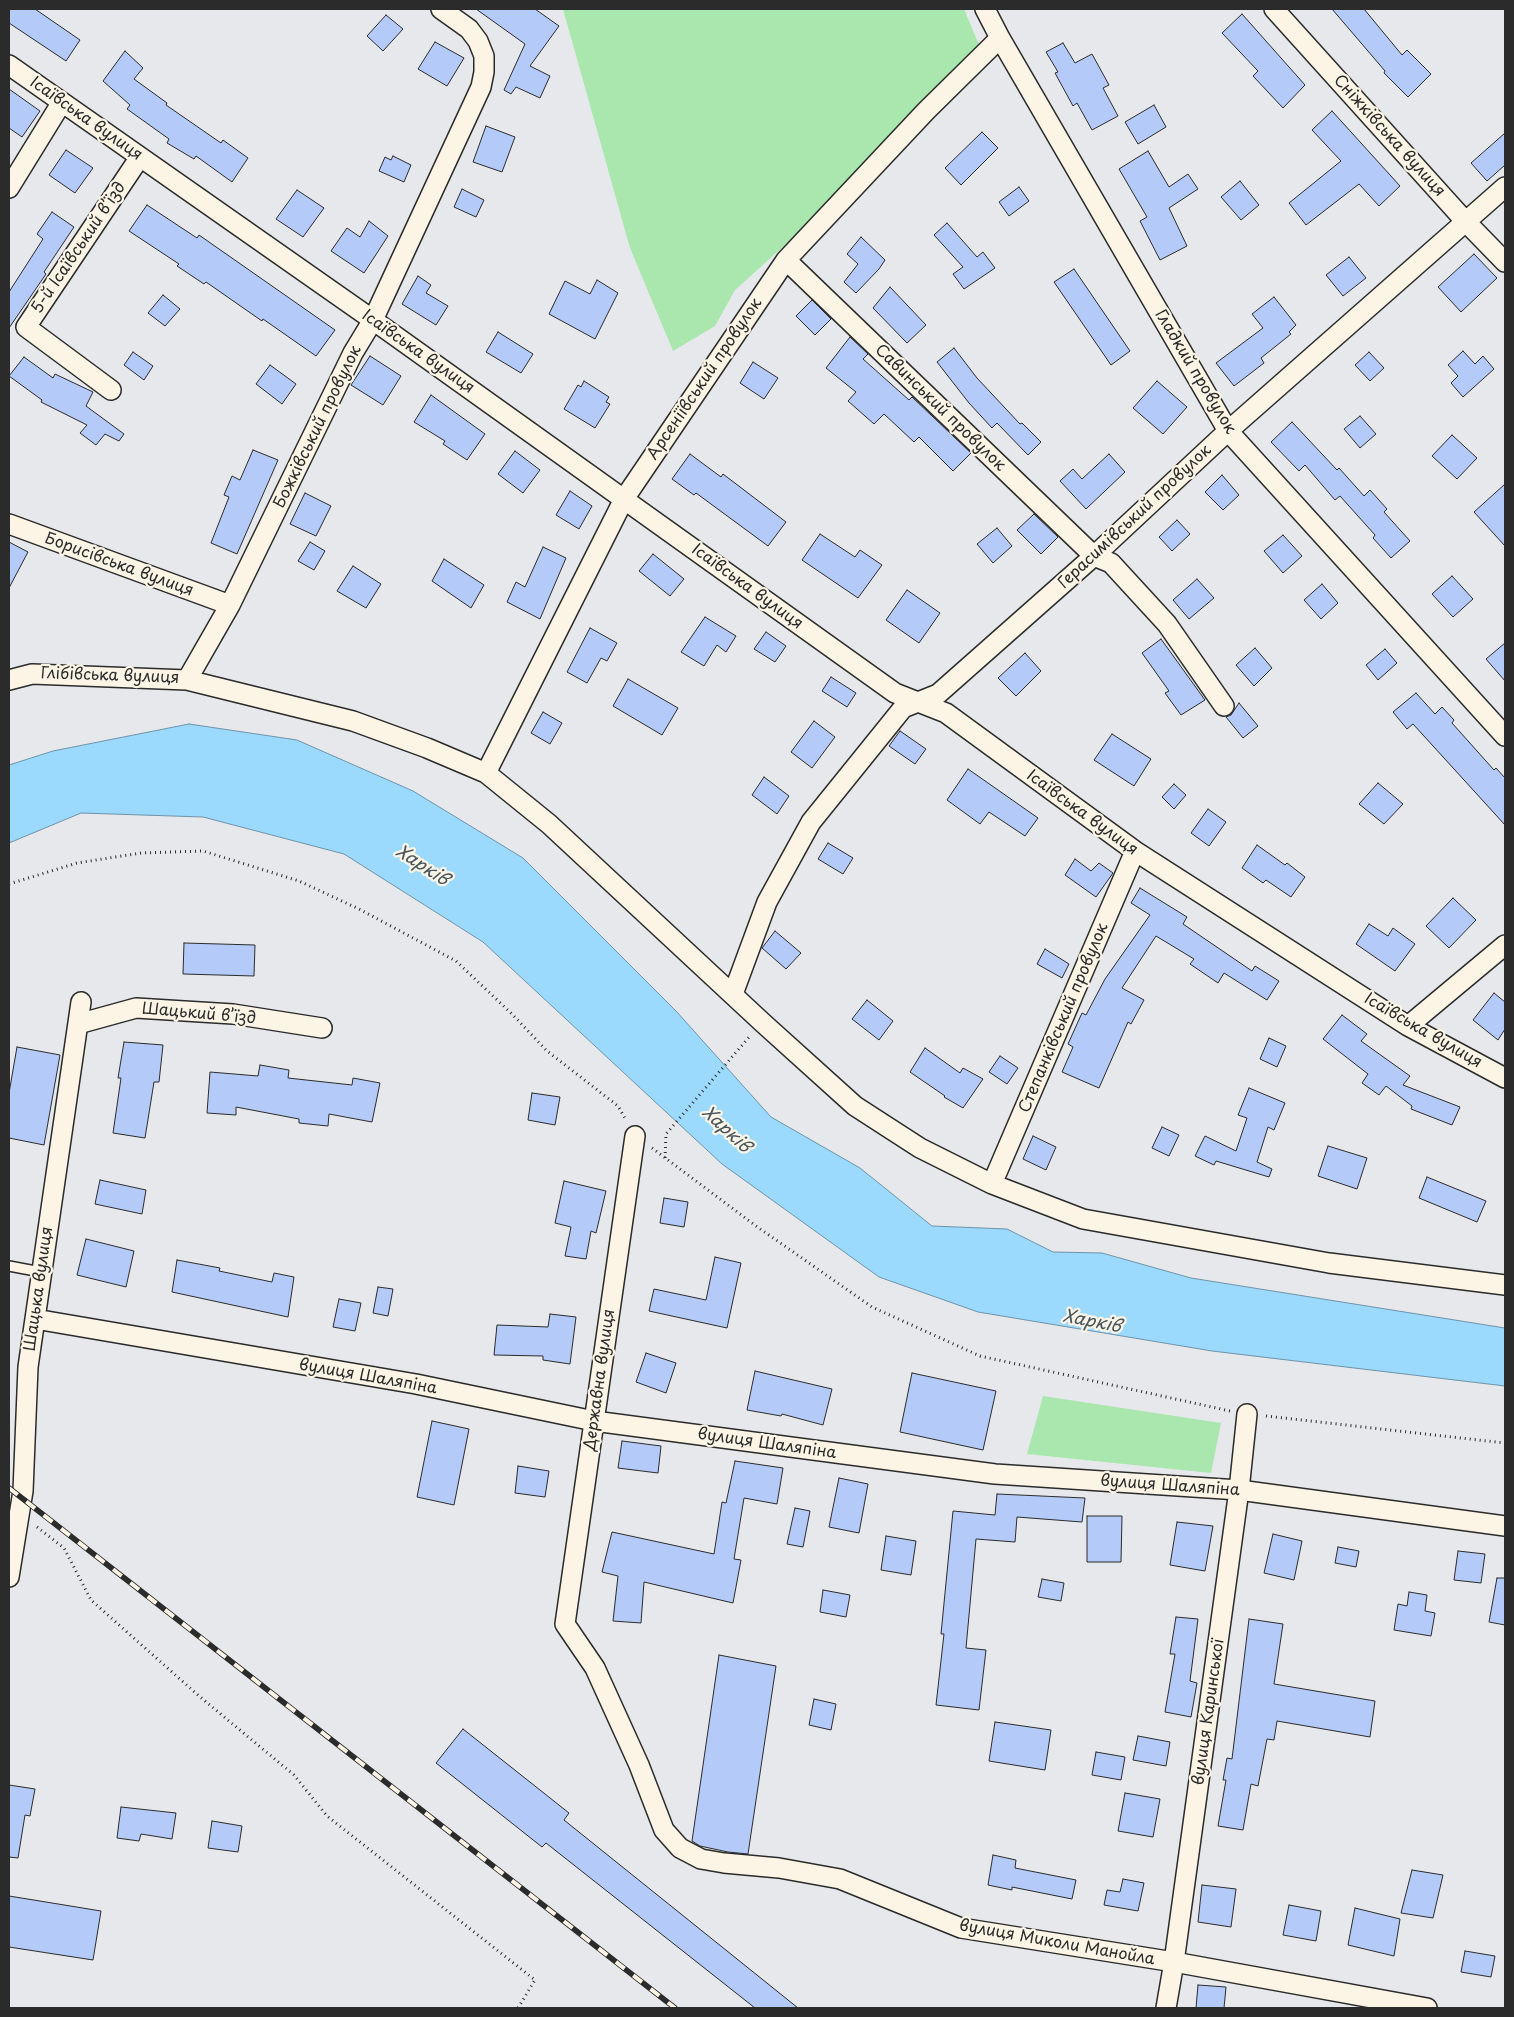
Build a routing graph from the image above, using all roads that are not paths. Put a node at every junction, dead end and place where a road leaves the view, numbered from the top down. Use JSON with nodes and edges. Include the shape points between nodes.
{"nodes":[{"id":1,"x":441,"y":9,"type":"edge"},
{"id":2,"x":985,"y":9,"type":"edge"},
{"id":3,"x":1274,"y":9,"type":"edge"},
{"id":4,"x":1000,"y":38,"type":"junction"},
{"id":5,"x":9,"y":65,"type":"edge"},
{"id":6,"x":62,"y":102,"type":"junction"},
{"id":7,"x":140,"y":157,"type":"junction"},
{"id":8,"x":1505,"y":187,"type":"edge"},
{"id":9,"x":9,"y":188,"type":"edge"},
{"id":10,"x":1466,"y":222,"type":"junction"},
{"id":11,"x":786,"y":260,"type":"junction"},
{"id":12,"x":1505,"y":262,"type":"edge"},
{"id":13,"x":373,"y":320,"type":"junction"},
{"id":14,"x":111,"y":390,"type":"dead end"},
{"id":15,"x":1228,"y":431,"type":"junction"},
{"id":16,"x":624,"y":499,"type":"junction"},
{"id":17,"x":9,"y":524,"type":"edge"},
{"id":18,"x":1094,"y":556,"type":"junction"},
{"id":19,"x":230,"y":605,"type":"junction"},
{"id":20,"x":9,"y":680,"type":"edge"},
{"id":21,"x":187,"y":680,"type":"junction"},
{"id":22,"x":919,"y":703,"type":"junction"},
{"id":23,"x":1224,"y":706,"type":"dead end"},
{"id":24,"x":1505,"y":736,"type":"edge"},
{"id":25,"x":486,"y":773,"type":"junction"},
{"id":26,"x":1135,"y":851,"type":"junction"},
{"id":27,"x":1505,"y":946,"type":"edge"},
{"id":28,"x":733,"y":994,"type":"junction"},
{"id":29,"x":81,"y":1002,"type":"dead end"},
{"id":30,"x":78,"y":1024,"type":"junction"},
{"id":31,"x":1408,"y":1026,"type":"junction"},
{"id":32,"x":322,"y":1028,"type":"dead end"},
{"id":33,"x":1505,"y":1078,"type":"edge"},
{"id":34,"x":635,"y":1136,"type":"road end"},
{"id":35,"x":992,"y":1184,"type":"junction"},
{"id":36,"x":9,"y":1266,"type":"edge"},
{"id":37,"x":41,"y":1272,"type":"junction"},
{"id":38,"x":1505,"y":1285,"type":"edge"},
{"id":39,"x":35,"y":1319,"type":"junction"},
{"id":40,"x":1247,"y":1414,"type":"road end"},
{"id":41,"x":594,"y":1421,"type":"junction"},
{"id":42,"x":1239,"y":1490,"type":"junction"},
{"id":43,"x":1505,"y":1526,"type":"edge"},
{"id":44,"x":9,"y":1577,"type":"edge"},
{"id":45,"x":565,"y":1624,"type":"joint"},
{"id":46,"x":1174,"y":1962,"type":"junction"},
{"id":47,"x":1166,"y":2008,"type":"edge"},
{"id":48,"x":1427,"y":2008,"type":"edge"}],
"edges":[{"from":1,"to":13,"type":"street","name":"Божківський провулок","via":[[469,29],[478,41],[484,56],[481,87]]},
{"from":2,"to":4,"type":"street","name":"Гладкий провулок"},
{"from":3,"to":10,"type":"street","name":"Сніжківська вулиця"},
{"from":4,"to":11,"type":"street","name":"Арсеніївський провулок","via":[[919,118]]},
{"from":4,"to":15,"type":"street","name":"Гладкий провулок"},
{"from":5,"to":6,"type":"street","name":"Ісаївська вулиця"},
{"from":6,"to":7,"type":"street","name":"Ісаївська вулиця"},
{"from":6,"to":9,"type":"street"},
{"from":7,"to":13,"type":"street","name":"Ісаївська вулиця"},
{"from":7,"to":14,"type":"street","name":"5-й Ісаївський в’їзд","via":[[26,327]]},
{"from":8,"to":10,"type":"street","name":"Герасимівський провулок"},
{"from":10,"to":12,"type":"street","name":"Сніжківська вулиця"},
{"from":10,"to":15,"type":"street","name":"Герасимівський провулок"},
{"from":11,"to":16,"type":"street","name":"Арсеніївський провулок"},
{"from":11,"to":18,"type":"street","name":"Савинський провулок"},
{"from":13,"to":16,"type":"street","name":"Ісаївська вулиця"},
{"from":13,"to":19,"type":"street","name":"Божківський провулок","via":[[353,353]]},
{"from":15,"to":18,"type":"street","name":"Герасимівський провулок"},
{"from":15,"to":24,"type":"street","name":"Гладкий провулок"},
{"from":16,"to":22,"type":"street","name":"Ісаївська вулиця","via":[[895,693]]},
{"from":16,"to":25,"type":"street","name":"Арсеніївський провулок"},
{"from":17,"to":19,"type":"street","name":"Борисівська вулиця"},
{"from":18,"to":22,"type":"street","name":"Герасимівський провулок","via":[[938,694]]},
{"from":18,"to":23,"type":"street","name":"Савинський провулок","via":[[1111,563],[1167,624]]},
{"from":19,"to":21,"type":"street","name":"Глібівська вулиця"},
{"from":20,"to":21,"type":"street","name":"Глібівська вулиця","via":[[32,674]]},
{"from":21,"to":25,"type":"street","via":[[352,720]]},
{"from":22,"to":26,"type":"street","name":"Ісаївська вулиця","via":[[946,713]]},
{"from":22,"to":28,"type":"street","name":"Герасимівський провулок","via":[[903,708],[811,822],[767,902]]},
{"from":25,"to":28,"type":"street","via":[[549,824]]},
{"from":26,"to":31,"type":"street","name":"Ісаївська вулиця"},
{"from":26,"to":35,"type":"street","name":"Степанківський провулок"},
{"from":27,"to":31,"type":"street"},
{"from":28,"to":35,"type":"street","via":[[855,1106],[920,1148]]},
{"from":29,"to":30,"type":"street","name":"Шацька вулиця"},
{"from":30,"to":32,"type":"street","name":"Шацький в’їзд","via":[[136,1008],[233,1014]]},
{"from":30,"to":37,"type":"street","name":"Шацька вулиця"},
{"from":31,"to":33,"type":"street","name":"Ісаївська вулиця"},
{"from":34,"to":41,"type":"street","name":"Державна вулиця"},
{"from":35,"to":38,"type":"street","via":[[1083,1219],[1329,1263]]},
{"from":36,"to":37,"type":"lane"},
{"from":37,"to":39,"type":"street","name":"Шацька вулиця"},
{"from":39,"to":41,"type":"street","name":"вулиця Шаляпіна","via":[[416,1384]]},
{"from":39,"to":44,"type":"street","name":"Шацька вулиця","via":[[28,1367],[22,1491]]},
{"from":40,"to":42,"type":"street","name":"вулиця Каринської"},
{"from":41,"to":42,"type":"street","name":"вулиця Шаляпіна","via":[[995,1474]]},
{"from":41,"to":45,"type":"street","name":"Державна вулиця"},
{"from":42,"to":43,"type":"street","name":"вулиця Шаляпіна"},
{"from":42,"to":46,"type":"street","name":"вулиця Каринської"},
{"from":45,"to":46,"type":"street","name":"вулиця Миколи Манойла","via":[[595,1668],[664,1830],[680,1848],[701,1859],[840,1879],[961,1928]]},
{"from":46,"to":47,"type":"street","name":"вулиця Каринської"},
{"from":46,"to":48,"type":"street","name":"вулиця Миколи Манойла"}]}
